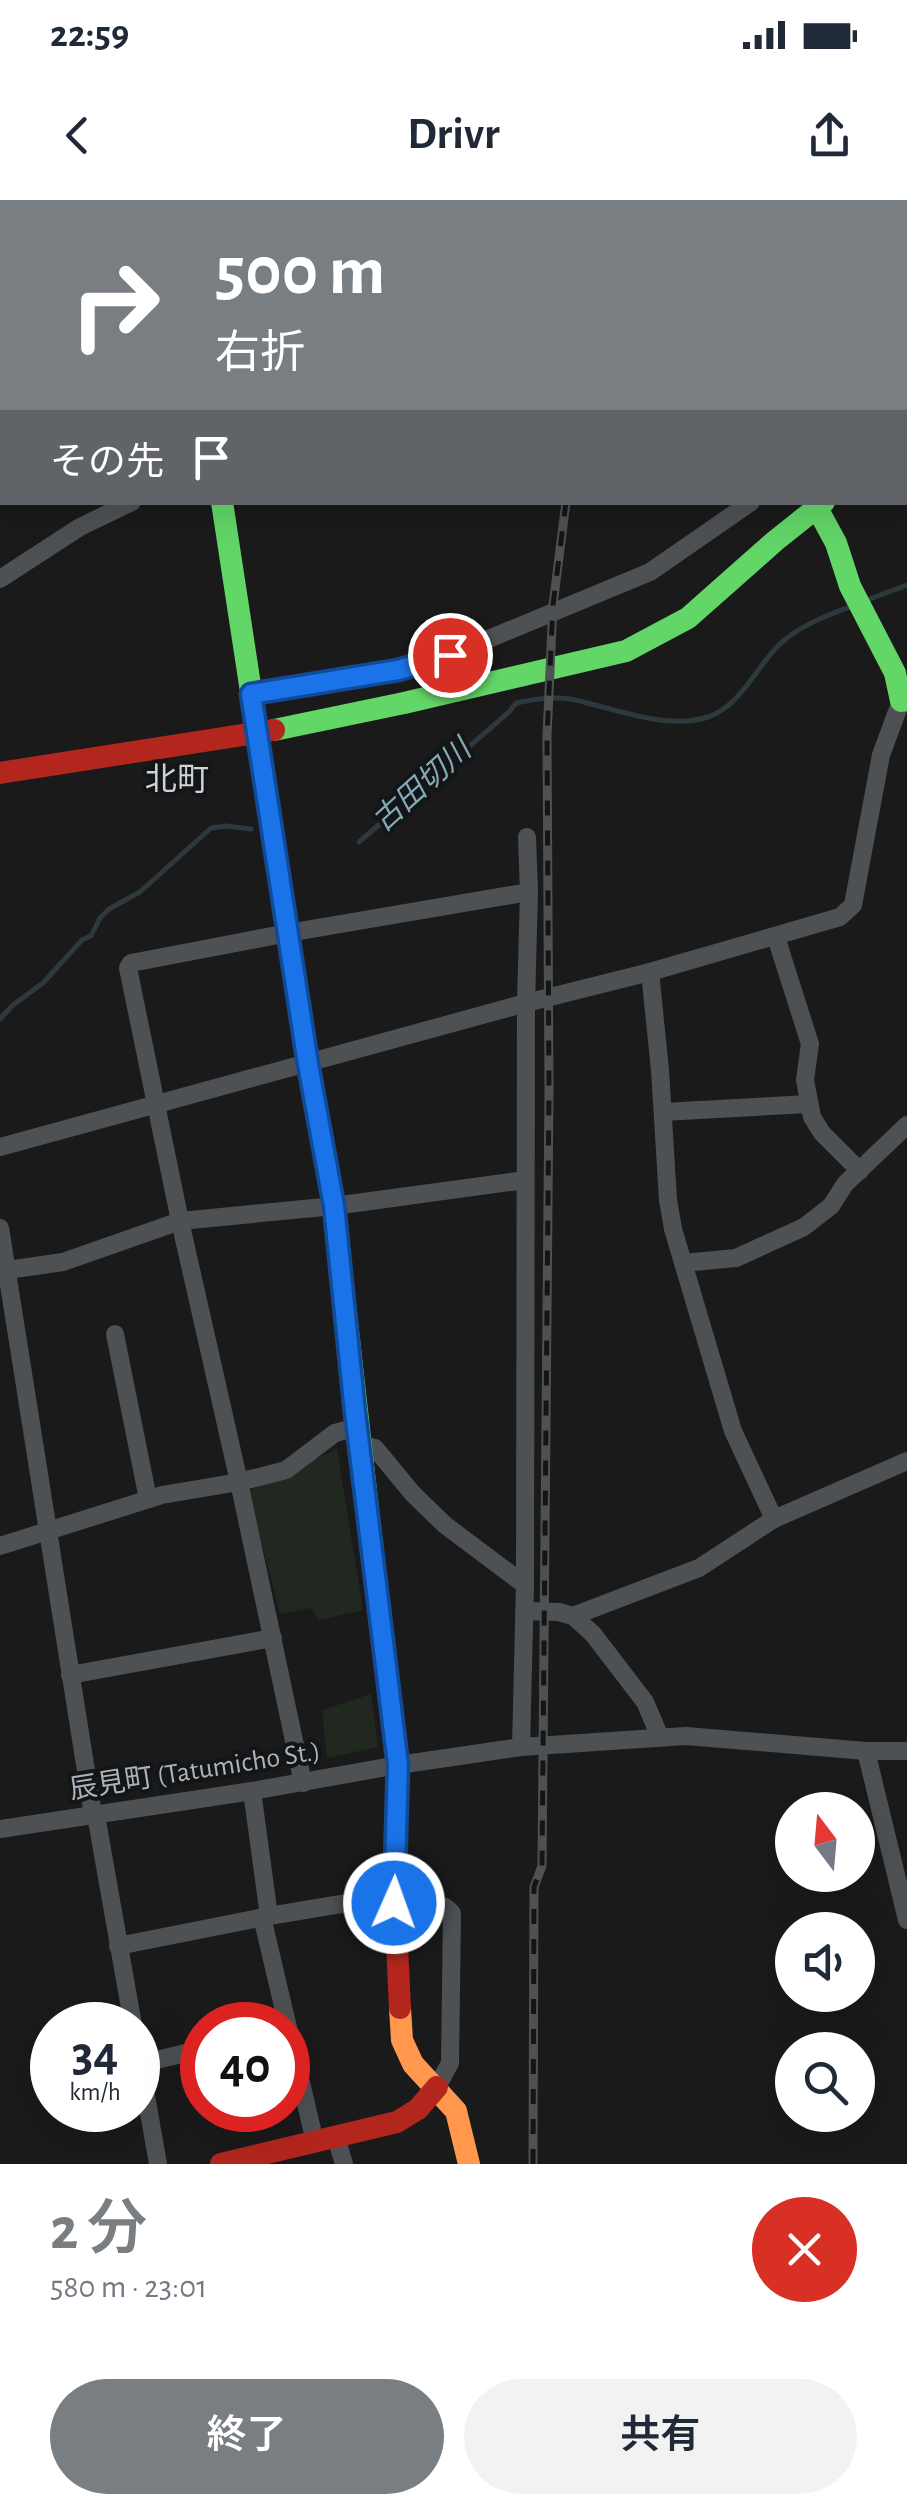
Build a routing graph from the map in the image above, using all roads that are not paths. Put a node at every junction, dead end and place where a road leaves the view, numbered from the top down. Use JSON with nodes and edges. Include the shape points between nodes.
{"nodes":[{"id":1,"x":126,"y":505,"type":"edge"},
{"id":2,"x":222,"y":505,"type":"edge"},
{"id":3,"x":747,"y":505,"type":"edge"},
{"id":4,"x":821,"y":505,"type":"edge"},
{"id":5,"x":0,"y":579,"type":"edge"},
{"id":6,"x":251,"y":694,"type":"junction"},
{"id":7,"x":904,"y":701,"type":"edge"},
{"id":8,"x":257,"y":733,"type":"junction"},
{"id":9,"x":0,"y":773,"type":"edge"},
{"id":10,"x":528,"y":837,"type":"dead end"},
{"id":11,"x":530,"y":892,"type":"junction"},
{"id":12,"x":288,"y":933,"type":"junction"},
{"id":13,"x":776,"y":937,"type":"junction"},
{"id":14,"x":650,"y":972,"type":"junction"},
{"id":15,"x":526,"y":1003,"type":"junction"},
{"id":16,"x":308,"y":1064,"type":"junction"},
{"id":17,"x":157,"y":1104,"type":"junction"},
{"id":18,"x":809,"y":1104,"type":"junction"},
{"id":19,"x":663,"y":1112,"type":"junction"},
{"id":20,"x":907,"y":1125,"type":"edge"},
{"id":21,"x":0,"y":1146,"type":"edge"},
{"id":22,"x":860,"y":1171,"type":"junction"},
{"id":23,"x":525,"y":1180,"type":"junction"},
{"id":24,"x":334,"y":1206,"type":"junction"},
{"id":25,"x":180,"y":1220,"type":"junction"},
{"id":26,"x":0,"y":1228,"type":"edge"},
{"id":27,"x":682,"y":1263,"type":"junction"},
{"id":28,"x":7,"y":1270,"type":"junction"},
{"id":29,"x":7,"y":1321,"type":"edge"},
{"id":30,"x":115,"y":1334,"type":"dead end"},
{"id":31,"x":358,"y":1436,"type":"junction"},
{"id":32,"x":907,"y":1461,"type":"edge"},
{"id":33,"x":240,"y":1482,"type":"junction"},
{"id":34,"x":148,"y":1499,"type":"junction"},
{"id":35,"x":774,"y":1519,"type":"junction"},
{"id":36,"x":46,"y":1530,"type":"junction"},
{"id":37,"x":0,"y":1546,"type":"edge"},
{"id":38,"x":525,"y":1585,"type":"junction"},
{"id":39,"x":524,"y":1611,"type":"junction"},
{"id":40,"x":572,"y":1616,"type":"junction"},
{"id":41,"x":272,"y":1638,"type":"junction"},
{"id":42,"x":70,"y":1675,"type":"junction"},
{"id":43,"x":660,"y":1737,"type":"junction"},
{"id":44,"x":521,"y":1747,"type":"junction"},
{"id":45,"x":866,"y":1751,"type":"junction"},
{"id":46,"x":907,"y":1752,"type":"edge"},
{"id":47,"x":398,"y":1765,"type":"junction"},
{"id":48,"x":303,"y":1783,"type":"junction"},
{"id":49,"x":252,"y":1791,"type":"junction"},
{"id":50,"x":95,"y":1815,"type":"junction"},
{"id":51,"x":0,"y":1829,"type":"edge"},
{"id":52,"x":395,"y":1899,"type":"junction"},
{"id":53,"x":266,"y":1916,"type":"junction"},
{"id":54,"x":907,"y":1920,"type":"edge"},
{"id":55,"x":118,"y":1946,"type":"junction"},
{"id":56,"x":129,"y":2002,"type":"edge"},
{"id":57,"x":283,"y":2002,"type":"edge"},
{"id":58,"x":436,"y":2087,"type":"junction"},
{"id":59,"x":310,"y":2095,"type":"edge"},
{"id":60,"x":152,"y":2132,"type":"edge"},
{"id":61,"x":325,"y":2140,"type":"junction"},
{"id":62,"x":273,"y":2158,"type":"edge"},
{"id":63,"x":158,"y":2164,"type":"edge"},
{"id":64,"x":221,"y":2164,"type":"edge"},
{"id":65,"x":344,"y":2164,"type":"edge"},
{"id":66,"x":469,"y":2164,"type":"edge"}],
"edges":[{"from":1,"to":5,"type":"street"},
{"from":2,"to":6,"type":"street"},
{"from":3,"to":6,"type":"street","via":[[650,572],[450,655]]},
{"from":4,"to":7,"type":"street"},
{"from":4,"to":8,"type":"street","via":[[688,618],[626,651]]},
{"from":6,"to":8,"type":"street"},
{"from":7,"to":13,"type":"street","via":[[881,755],[852,905],[840,917]]},
{"from":8,"to":9,"type":"street"},
{"from":8,"to":12,"type":"street"},
{"from":10,"to":11,"type":"street"},
{"from":11,"to":12,"type":"street"},
{"from":11,"to":15,"type":"street"},
{"from":12,"to":16,"type":"street"},
{"from":12,"to":17,"type":"street","via":[[128,968]]},
{"from":13,"to":14,"type":"street"},
{"from":13,"to":18,"type":"street","via":[[810,1044]]},
{"from":14,"to":15,"type":"street"},
{"from":14,"to":19,"type":"street"},
{"from":15,"to":16,"type":"street"},
{"from":15,"to":23,"type":"street"},
{"from":16,"to":17,"type":"street"},
{"from":16,"to":24,"type":"street"},
{"from":17,"to":21,"type":"street"},
{"from":17,"to":25,"type":"street"},
{"from":18,"to":19,"type":"street"},
{"from":18,"to":22,"type":"street","via":[[822,1134]]},
{"from":19,"to":27,"type":"street","via":[[668,1200]]},
{"from":20,"to":22,"type":"street"},
{"from":22,"to":27,"type":"street","via":[[804,1227],[736,1258]]},
{"from":23,"to":24,"type":"street"},
{"from":23,"to":38,"type":"street"},
{"from":24,"to":25,"type":"street"},
{"from":24,"to":31,"type":"street"},
{"from":25,"to":28,"type":"street","via":[[63,1262]]},
{"from":25,"to":33,"type":"street"},
{"from":26,"to":28,"type":"street"},
{"from":27,"to":35,"type":"street","via":[[733,1431]]},
{"from":28,"to":29,"type":"street"},
{"from":29,"to":36,"type":"street"},
{"from":30,"to":34,"type":"street"},
{"from":31,"to":33,"type":"street","via":[[335,1434],[286,1470]]},
{"from":31,"to":38,"type":"street","via":[[445,1525]]},
{"from":31,"to":47,"type":"street"},
{"from":32,"to":35,"type":"street"},
{"from":33,"to":34,"type":"street"},
{"from":33,"to":41,"type":"street"},
{"from":34,"to":36,"type":"street"},
{"from":35,"to":40,"type":"street","via":[[699,1568]]},
{"from":36,"to":37,"type":"street"},
{"from":36,"to":42,"type":"street"},
{"from":38,"to":39,"type":"street"},
{"from":39,"to":40,"type":"street"},
{"from":39,"to":44,"type":"street"},
{"from":40,"to":43,"type":"street","via":[[645,1702]]},
{"from":41,"to":42,"type":"street"},
{"from":41,"to":48,"type":"street"},
{"from":42,"to":50,"type":"street"},
{"from":43,"to":44,"type":"street","name":"辰見町 (Tatumicho St.)"},
{"from":43,"to":45,"type":"street","name":"辰見町 (Tatumicho St.)"},
{"from":44,"to":47,"type":"street","name":"辰見町 (Tatumicho St.)"},
{"from":45,"to":46,"type":"street","name":"辰見町 (Tatumicho St.)"},
{"from":45,"to":54,"type":"street"},
{"from":47,"to":48,"type":"street","name":"辰見町 (Tatumicho St.)"},
{"from":47,"to":52,"type":"street"},
{"from":48,"to":49,"type":"street","name":"辰見町 (Tatumicho St.)"},
{"from":49,"to":50,"type":"street","name":"辰見町 (Tatumicho St.)"},
{"from":49,"to":53,"type":"street"},
{"from":50,"to":51,"type":"street","name":"辰見町 (Tatumicho St.)"},
{"from":50,"to":55,"type":"street"},
{"from":52,"to":53,"type":"street"},
{"from":52,"to":58,"type":"street","via":[[402,2040],[413,2064]]},
{"from":52,"to":58,"type":"street","via":[[442,1904],[452,1913],[450,2063]]},
{"from":53,"to":55,"type":"street"},
{"from":53,"to":57,"type":"street"},
{"from":55,"to":56,"type":"street"},
{"from":58,"to":61,"type":"street","via":[[397,2122]]},
{"from":58,"to":66,"type":"street","via":[[460,2120]]},
{"from":59,"to":61,"type":"street"},
{"from":60,"to":63,"type":"street"},
{"from":61,"to":62,"type":"street"},
{"from":61,"to":65,"type":"street"},
{"from":62,"to":64,"type":"street"}]}
